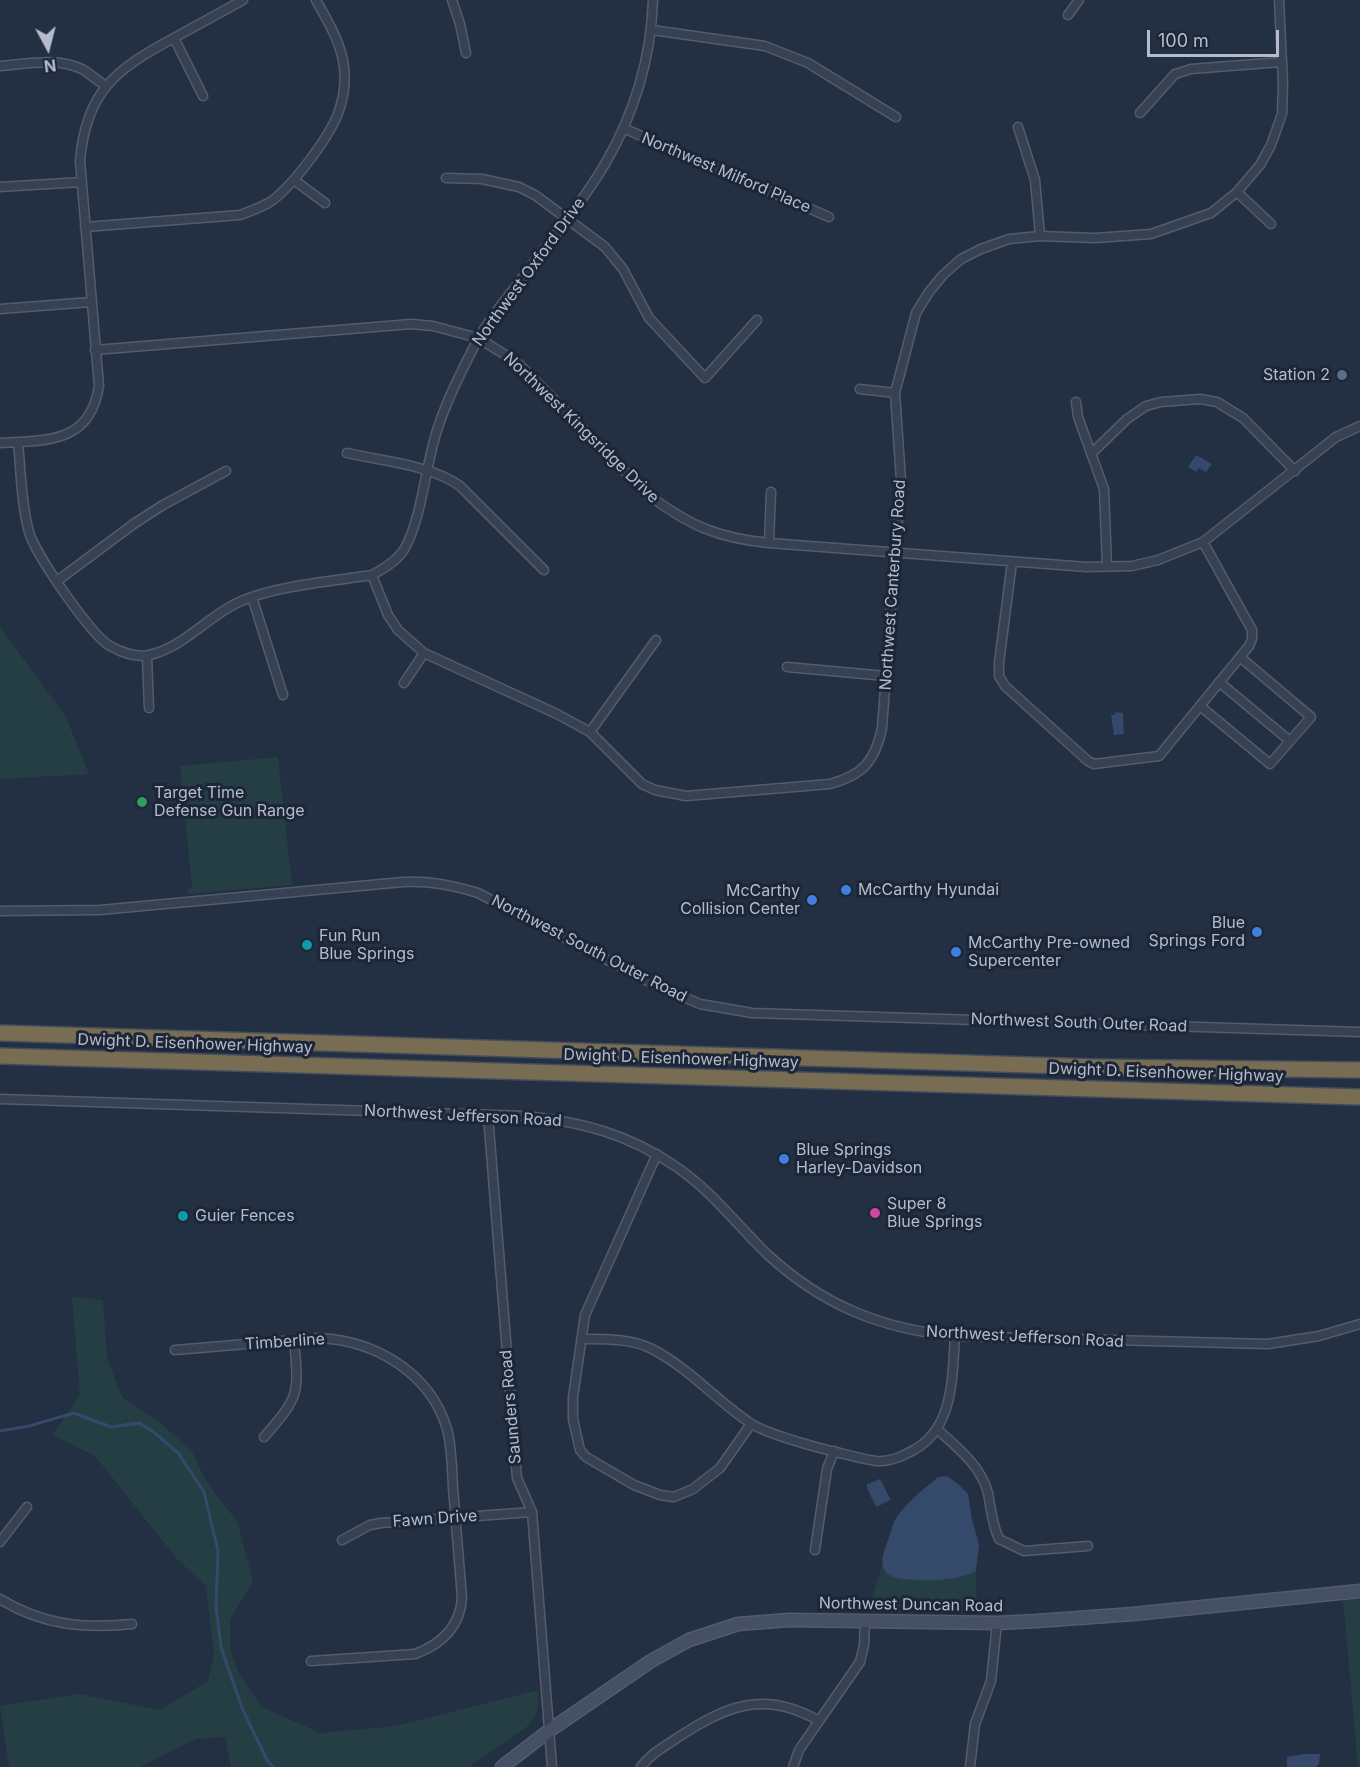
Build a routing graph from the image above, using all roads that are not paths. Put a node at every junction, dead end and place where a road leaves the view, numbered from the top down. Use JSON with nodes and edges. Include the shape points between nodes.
{"nodes":[{"id":1,"x":243,"y":0,"type":"edge"},
{"id":2,"x":316,"y":0,"type":"edge"},
{"id":3,"x":452,"y":0,"type":"edge"},
{"id":4,"x":653,"y":0,"type":"edge"},
{"id":5,"x":1079,"y":0,"type":"edge"},
{"id":6,"x":1279,"y":0,"type":"edge"},
{"id":7,"x":1068,"y":15,"type":"dead end"},
{"id":8,"x":652,"y":30,"type":"junction"},
{"id":9,"x":174,"y":38,"type":"junction"},
{"id":10,"x":466,"y":52,"type":"dead end"},
{"id":11,"x":1281,"y":62,"type":"junction"},
{"id":12,"x":0,"y":66,"type":"edge"},
{"id":13,"x":106,"y":86,"type":"junction"},
{"id":14,"x":203,"y":96,"type":"dead end"},
{"id":15,"x":1140,"y":113,"type":"dead end"},
{"id":16,"x":896,"y":117,"type":"dead end"},
{"id":17,"x":1018,"y":127,"type":"dead end"},
{"id":18,"x":623,"y":128,"type":"junction"},
{"id":19,"x":446,"y":178,"type":"dead end"},
{"id":20,"x":294,"y":180,"type":"junction"},
{"id":21,"x":81,"y":182,"type":"junction"},
{"id":22,"x":0,"y":187,"type":"edge"},
{"id":23,"x":1237,"y":192,"type":"junction"},
{"id":24,"x":325,"y":203,"type":"dead end"},
{"id":25,"x":829,"y":217,"type":"dead end"},
{"id":26,"x":567,"y":218,"type":"junction"},
{"id":27,"x":1271,"y":224,"type":"dead end"},
{"id":28,"x":85,"y":227,"type":"junction"},
{"id":29,"x":1040,"y":236,"type":"junction"},
{"id":30,"x":91,"y":302,"type":"junction"},
{"id":31,"x":0,"y":309,"type":"edge"},
{"id":32,"x":757,"y":320,"type":"dead end"},
{"id":33,"x":478,"y":338,"type":"junction"},
{"id":34,"x":95,"y":350,"type":"junction"},
{"id":35,"x":860,"y":389,"type":"dead end"},
{"id":36,"x":895,"y":393,"type":"junction"},
{"id":37,"x":1076,"y":402,"type":"dead end"},
{"id":38,"x":1360,"y":426,"type":"edge"},
{"id":39,"x":18,"y":442,"type":"junction"},
{"id":40,"x":0,"y":443,"type":"edge"},
{"id":41,"x":347,"y":453,"type":"dead end"},
{"id":42,"x":1092,"y":453,"type":"junction"},
{"id":43,"x":226,"y":471,"type":"dead end"},
{"id":44,"x":427,"y":471,"type":"junction"},
{"id":45,"x":1295,"y":471,"type":"junction"},
{"id":46,"x":771,"y":492,"type":"dead end"},
{"id":47,"x":1203,"y":542,"type":"junction"},
{"id":48,"x":769,"y":543,"type":"junction"},
{"id":49,"x":895,"y":553,"type":"junction"},
{"id":50,"x":1012,"y":561,"type":"junction"},
{"id":51,"x":1107,"y":567,"type":"junction"},
{"id":52,"x":544,"y":570,"type":"dead end"},
{"id":53,"x":372,"y":575,"type":"junction"},
{"id":54,"x":57,"y":581,"type":"junction"},
{"id":55,"x":252,"y":597,"type":"junction"},
{"id":56,"x":656,"y":640,"type":"dead end"},
{"id":57,"x":424,"y":653,"type":"junction"},
{"id":58,"x":147,"y":656,"type":"junction"},
{"id":59,"x":1240,"y":657,"type":"junction"},
{"id":60,"x":787,"y":667,"type":"dead end"},
{"id":61,"x":886,"y":676,"type":"junction"},
{"id":62,"x":1219,"y":682,"type":"junction"},
{"id":63,"x":404,"y":683,"type":"dead end"},
{"id":64,"x":283,"y":695,"type":"dead end"},
{"id":65,"x":1200,"y":706,"type":"junction"},
{"id":66,"x":149,"y":708,"type":"dead end"},
{"id":67,"x":590,"y":732,"type":"junction"},
{"id":68,"x":1290,"y":741,"type":"junction"},
{"id":69,"x":0,"y":910,"type":"edge"},
{"id":70,"x":1360,"y":1032,"type":"edge"},
{"id":71,"x":0,"y":1033,"type":"edge"},
{"id":72,"x":0,"y":1056,"type":"edge"},
{"id":73,"x":1360,"y":1070,"type":"edge"},
{"id":74,"x":1360,"y":1097,"type":"edge"},
{"id":75,"x":0,"y":1099,"type":"edge"},
{"id":76,"x":488,"y":1115,"type":"junction"},
{"id":77,"x":657,"y":1154,"type":"junction"},
{"id":78,"x":1360,"y":1324,"type":"edge"},
{"id":79,"x":955,"y":1336,"type":"junction"},
{"id":80,"x":581,"y":1339,"type":"junction"},
{"id":81,"x":294,"y":1340,"type":"junction"},
{"id":82,"x":175,"y":1350,"type":"dead end"},
{"id":83,"x":751,"y":1424,"type":"junction"},
{"id":84,"x":938,"y":1430,"type":"junction"},
{"id":85,"x":264,"y":1437,"type":"dead end"},
{"id":86,"x":834,"y":1451,"type":"junction"},
{"id":87,"x":27,"y":1507,"type":"dead end"},
{"id":88,"x":532,"y":1512,"type":"junction"},
{"id":89,"x":456,"y":1517,"type":"junction"},
{"id":90,"x":342,"y":1540,"type":"dead end"},
{"id":91,"x":0,"y":1542,"type":"edge"},
{"id":92,"x":1088,"y":1546,"type":"dead end"},
{"id":93,"x":815,"y":1550,"type":"dead end"},
{"id":94,"x":1360,"y":1591,"type":"edge"},
{"id":95,"x":0,"y":1599,"type":"edge"},
{"id":96,"x":865,"y":1622,"type":"junction"},
{"id":97,"x":996,"y":1623,"type":"junction"},
{"id":98,"x":132,"y":1624,"type":"dead end"},
{"id":99,"x":311,"y":1662,"type":"dead end"},
{"id":100,"x":819,"y":1721,"type":"junction"},
{"id":101,"x":550,"y":1730,"type":"junction"},
{"id":102,"x":502,"y":1767,"type":"edge"},
{"id":103,"x":552,"y":1767,"type":"edge"},
{"id":104,"x":641,"y":1767,"type":"edge"},
{"id":105,"x":793,"y":1767,"type":"edge"},
{"id":106,"x":970,"y":1767,"type":"edge"}],
"edges":[{"from":1,"to":9,"type":"street"},
{"from":2,"to":20,"type":"street","via":[[339,45],[345,87],[329,131]]},
{"from":3,"to":10,"type":"street"},
{"from":4,"to":8,"type":"street","name":"Northwest Oxford Drive"},
{"from":5,"to":7,"type":"street"},
{"from":6,"to":11,"type":"street","name":"Northwest Canterbury Road"},
{"from":8,"to":16,"type":"street","via":[[765,46],[808,63]]},
{"from":8,"to":18,"type":"street","name":"Northwest Oxford Drive","via":[[640,84]]},
{"from":9,"to":13,"type":"street","via":[[121,69]]},
{"from":9,"to":14,"type":"street"},
{"from":11,"to":15,"type":"street","via":[[1191,69],[1175,74]]},
{"from":11,"to":23,"type":"street","name":"Northwest Canterbury Road","via":[[1282,114],[1278,128],[1260,165]]},
{"from":12,"to":13,"type":"street","via":[[66,64],[82,69]]},
{"from":13,"to":21,"type":"street","via":[[85,126]]},
{"from":17,"to":29,"type":"street","via":[[1035,180]]},
{"from":18,"to":25,"type":"street","name":"Northwest Milford Place"},
{"from":18,"to":26,"type":"street","name":"Northwest Oxford Drive","via":[[605,164]]},
{"from":19,"to":26,"type":"street","via":[[482,179],[519,187]]},
{"from":20,"to":24,"type":"street"},
{"from":20,"to":28,"type":"street","via":[[271,201],[240,214]]},
{"from":21,"to":22,"type":"street"},
{"from":21,"to":28,"type":"street"},
{"from":23,"to":27,"type":"street"},
{"from":23,"to":29,"type":"street","name":"Northwest Canterbury Road","via":[[1210,213],[1151,234]]},
{"from":26,"to":32,"type":"street","via":[[605,247],[623,268],[649,318],[705,378]]},
{"from":26,"to":33,"type":"street","name":"Northwest Oxford Drive"},
{"from":28,"to":30,"type":"street"},
{"from":29,"to":36,"type":"street","name":"Northwest Canterbury Road","via":[[1010,239],[981,249],[961,259],[943,275],[916,313]]},
{"from":30,"to":31,"type":"street"},
{"from":30,"to":34,"type":"street"},
{"from":33,"to":34,"type":"street","name":"Northwest Kingsridge Drive","via":[[411,324]]},
{"from":33,"to":44,"type":"street","name":"Northwest Oxford Drive","via":[[440,423]]},
{"from":33,"to":48,"type":"street","name":"Northwest Kingsridge Drive","via":[[517,362],[646,493],[679,517],[720,535]]},
{"from":34,"to":39,"type":"street","via":[[97,400],[82,426],[60,438]]},
{"from":35,"to":36,"type":"street"},
{"from":36,"to":49,"type":"street","name":"Northwest Canterbury Road","via":[[901,480]]},
{"from":37,"to":42,"type":"street"},
{"from":38,"to":45,"type":"street","name":"Northwest Kingsridge Drive","via":[[1336,437]]},
{"from":39,"to":40,"type":"street"},
{"from":39,"to":54,"type":"street","via":[[29,532],[45,567]]},
{"from":41,"to":44,"type":"street"},
{"from":42,"to":45,"type":"street","via":[[1146,406],[1200,399],[1217,402],[1243,418]]},
{"from":42,"to":51,"type":"street","via":[[1104,489]]},
{"from":43,"to":54,"type":"street","via":[[135,523]]},
{"from":44,"to":52,"type":"street","via":[[460,486]]},
{"from":44,"to":53,"type":"street","name":"Northwest Oxford Drive","via":[[406,548]]},
{"from":45,"to":47,"type":"street","name":"Northwest Kingsridge Drive"},
{"from":46,"to":48,"type":"street"},
{"from":47,"to":51,"type":"street","name":"Northwest Kingsridge Drive","via":[[1158,560]]},
{"from":47,"to":59,"type":"street","via":[[1252,630],[1250,646]]},
{"from":48,"to":49,"type":"street","name":"Northwest Kingsridge Drive"},
{"from":49,"to":50,"type":"street","name":"Northwest Kingsridge Drive"},
{"from":49,"to":61,"type":"street","name":"Northwest Canterbury Road"},
{"from":50,"to":51,"type":"street","name":"Northwest Kingsridge Drive"},
{"from":50,"to":65,"type":"street","via":[[999,676],[1005,686],[1088,761],[1094,764],[1159,756]]},
{"from":53,"to":55,"type":"street","name":"Northwest Oxford Drive"},
{"from":53,"to":57,"type":"street","name":"Northwest Canterbury Road","via":[[388,615],[398,630]]},
{"from":54,"to":58,"type":"street","via":[[109,646]]},
{"from":55,"to":58,"type":"street","name":"Northwest Oxford Drive"},
{"from":55,"to":64,"type":"street"},
{"from":56,"to":67,"type":"street"},
{"from":57,"to":63,"type":"street"},
{"from":57,"to":67,"type":"street","name":"Northwest Canterbury Road"},
{"from":58,"to":66,"type":"street"},
{"from":59,"to":62,"type":"street"},
{"from":59,"to":68,"type":"street","via":[[1311,717]]},
{"from":60,"to":61,"type":"street"},
{"from":61,"to":67,"type":"street","name":"Northwest Canterbury Road","via":[[882,728],[874,756],[856,774],[830,784],[672,795],[642,784]]},
{"from":62,"to":65,"type":"street"},
{"from":62,"to":68,"type":"street"},
{"from":65,"to":68,"type":"street","via":[[1270,764]]},
{"from":69,"to":70,"type":"street","name":"Northwest South Outer Road","via":[[100,910],[431,881],[478,894],[656,985],[700,1004],[724,1009]]},
{"from":71,"to":73,"type":"highway","name":"Dwight D. Eisenhower Highway","via":[[1096,1067]]},
{"from":72,"to":74,"type":"highway","name":"Dwight D. Eisenhower Highway"},
{"from":75,"to":76,"type":"street","name":"Northwest Jefferson Road"},
{"from":76,"to":77,"type":"street","name":"Northwest Jefferson Road","via":[[564,1120],[600,1128]]},
{"from":76,"to":88,"type":"street","name":"Saunders Road","via":[[517,1478]]},
{"from":77,"to":79,"type":"street","name":"Northwest Jefferson Road","via":[[698,1183],[767,1254],[821,1296],[896,1327]]},
{"from":77,"to":80,"type":"street","via":[[585,1315]]},
{"from":78,"to":79,"type":"street","name":"Northwest Jefferson Road","via":[[1319,1336],[1268,1344]]},
{"from":79,"to":84,"type":"street","via":[[951,1391]]},
{"from":80,"to":83,"type":"street","via":[[635,1342],[654,1350]]},
{"from":80,"to":83,"type":"street","via":[[573,1397],[580,1450],[634,1485],[674,1497],[693,1489],[720,1468]]},
{"from":81,"to":82,"type":"street","name":"Timberline"},
{"from":81,"to":85,"type":"street","via":[[297,1388],[288,1409]]},
{"from":81,"to":89,"type":"street","name":"Timberline","via":[[338,1339],[371,1348],[389,1356],[422,1385],[447,1430]]},
{"from":83,"to":86,"type":"street"},
{"from":84,"to":86,"type":"street","via":[[913,1451],[889,1460],[868,1460]]},
{"from":84,"to":92,"type":"street","via":[[981,1475],[999,1539],[1024,1551]]},
{"from":86,"to":93,"type":"street","via":[[827,1470]]},
{"from":87,"to":91,"type":"street"},
{"from":88,"to":89,"type":"street","name":"Fawn Drive"},
{"from":88,"to":101,"type":"street","name":"Saunders Road"},
{"from":89,"to":90,"type":"street","name":"Fawn Drive","via":[[370,1525]]},
{"from":89,"to":99,"type":"street","name":"Timberline","via":[[462,1598],[449,1634],[416,1654]]},
{"from":94,"to":97,"type":"street","name":"Northwest Duncan Road","via":[[1133,1614]]},
{"from":95,"to":98,"type":"street","via":[[35,1616],[71,1625]]},
{"from":96,"to":97,"type":"street","name":"Northwest Duncan Road"},
{"from":96,"to":100,"type":"street","via":[[860,1662]]},
{"from":96,"to":101,"type":"street","name":"Northwest Duncan Road","via":[[772,1620],[721,1629],[689,1640],[651,1661]]},
{"from":97,"to":106,"type":"street","via":[[991,1681],[975,1724]]},
{"from":100,"to":104,"type":"street","via":[[788,1706],[745,1706],[701,1722]]},
{"from":100,"to":105,"type":"street","via":[[799,1750]]},
{"from":101,"to":102,"type":"street","name":"Northwest Duncan Road"},
{"from":101,"to":103,"type":"street","name":"Saunders Road"}]}
